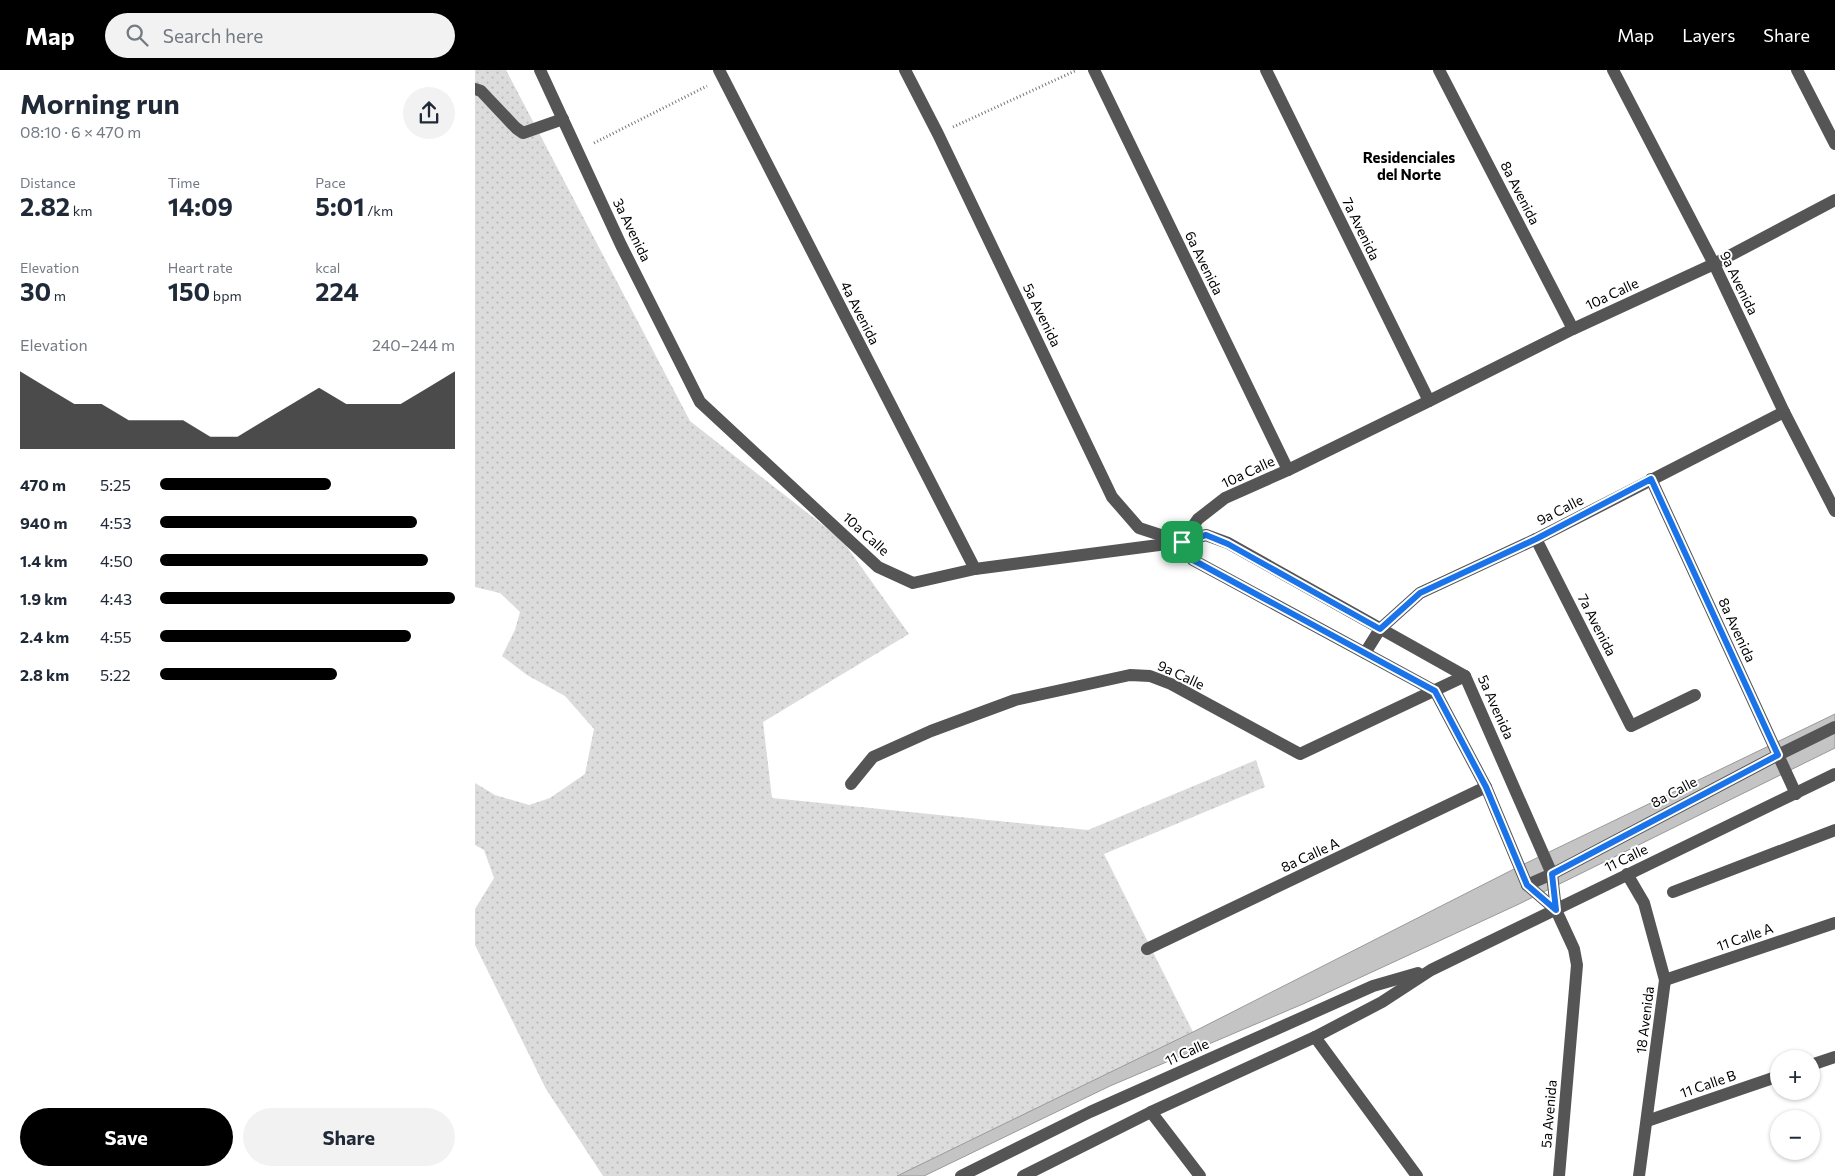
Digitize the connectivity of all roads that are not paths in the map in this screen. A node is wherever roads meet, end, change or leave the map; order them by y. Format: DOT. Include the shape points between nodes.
graph roads {
  1 [pos="540,70"];
  2 [pos="905,70"];
  3 [pos="1094,70"];
  4 [pos="1266,70"];
  5 [pos="1439,70"];
  6 [pos="1613,70"];
  7 [pos="1797,70"];
  8 [pos="721,74"];
  9 [pos="475,89"];
  10 [pos="563,119"];
  11 [pos="1835,144"];
  12 [pos="1835,200"];
  13 [pos="1714,264"];
  14 [pos="1573,329"];
  15 [pos="700,402"];
  16 [pos="1429,402"];
  17 [pos="1785,412"];
  18 [pos="1288,470"];
  19 [pos="1651,479"];
  20 [pos="1835,511"];
  21 [pos="1536,539"];
  22 [pos="1182,542"];
  23 [pos="975,569"];
  24 [pos="1380,629"];
  25 [pos="1365,653"];
  26 [pos="1465,676"];
  27 [pos="1435,691"];
  28 [pos="1695,695"];
  29 [pos="1835,727"];
  30 [pos="1778,755"];
  31 [pos="1835,774"];
  32 [pos="851,784"];
  33 [pos="1486,787"];
  34 [pos="1797,794"];
  35 [pos="1835,830"];
  36 [pos="1552,874"];
  37 [pos="1627,874"];
  38 [pos="1527,885"];
  39 [pos="1673,892"];
  40 [pos="1556,910"];
  41 [pos="1835,923"];
  42 [pos="1147,949"];
  43 [pos="1431,970"];
  44 [pos="1665,980"];
  45 [pos="1315,1037"];
  46 [pos="1835,1056"];
  47 [pos="1820,1062"];
  48 [pos="1770,1079"];
  49 [pos="1151,1112"];
  50 [pos="1647,1121"];
  51 [pos="961,1176"];
  52 [pos="1023,1176"];
  53 [pos="1200,1176"];
  54 [pos="1417,1176"];
  55 [pos="1559,1176"];
  56 [pos="1639,1176"];
  1 -- 10 [label="street, 3a Avenida"];
  2 -- 22 [label="street, 5a Avenida" via="939,134 1112,497 1139,528"];
  3 -- 18 [label="street, 6a Avenida"];
  4 -- 16 [label="street, 7a Avenida"];
  5 -- 14 [label="street, 8a Avenida"];
  6 -- 13 [label="street, 9a Avenida"];
  7 -- 11 [label="street"];
  8 -- 23 [label="street, 4a Avenida"];
  9 -- 10 [label="street" via="481,91 523,133"];
  10 -- 15 [label="street, 3a Avenida"];
  12 -- 13 [label="street, 10a Calle"];
  13 -- 14 [label="street, 10a Calle"];
  13 -- 17 [label="street, 9a Avenida"];
  14 -- 16 [label="street, 10a Calle"];
  15 -- 23 [label="street, 10a Calle" via="878,567 913,583"];
  16 -- 18 [label="street, 10a Calle"];
  17 -- 19 [label="street, 9a Calle"];
  17 -- 20 [label="street, 9a Avenida"];
  18 -- 22 [label="street, 10a Calle" via="1225,498 1198,519"];
  19 -- 21 [label="street, 9a Calle"];
  19 -- 30 [label="street, 8a Avenida"];
  21 -- 24 [label="street, 9a Calle" via="1420,593"];
  21 -- 28 [label="street, 7a Avenida" via="1631,726"];
  22 -- 23 [label="street, 10a Calle"];
  22 -- 24 [label="street, 5a Avenida" via="1206,535 1228,544"];
  22 -- 25 [label="street" via="1193,560"];
  24 -- 25 [label="street, 9a Calle"];
  24 -- 26 [label="street, 5a Avenida"];
  25 -- 27 [label="street"];
  26 -- 27 [label="street, 9a Calle"];
  26 -- 36 [label="street, 5a Avenida"];
  27 -- 32 [label="street, 9a Calle" via="1300,754 1171,684 1151,676 1130,675 1015,700 931,731 873,757"];
  27 -- 33 [label="street, 5a Avenida"];
  29 -- 30 [label="street, 8a Calle"];
  30 -- 34 [label="street, 8a Avenida"];
  30 -- 36 [label="street, 8a Calle"];
  31 -- 34 [label="street, 11 Calle"];
  33 -- 38 [label="street, 5a Avenida"];
  33 -- 42 [label="street, 8a Calle A"];
  34 -- 37 [label="street, 11 Calle"];
  35 -- 39 [label="street"];
  36 -- 38 [label="street, 8a Calle"];
  36 -- 40 [label="street, 5a Avenida"];
  37 -- 40 [label="street, 11 Calle"];
  37 -- 44 [label="street, 18 Avenida" via="1644,903"];
  38 -- 40 [label="street, 5a Avenida"];
  40 -- 43 [label="street, 11 Calle"];
  40 -- 55 [label="street, 5a Avenida" via="1577,965"];
  41 -- 44 [label="street, 11 Calle A"];
  43 -- 45 [label="street, 11 Calle" via="1382,1002"];
  43 -- 51 [label="street, 11 Calle" via="1373,986 1090,1112"];
  44 -- 50 [label="street, 18 Avenida"];
  45 -- 49 [label="street, 11 Calle"];
  45 -- 54 [label="street"];
  46 -- 47 [label="street"];
  48 -- 50 [label="street, 11 Calle B"];
  49 -- 52 [label="street, 11 Calle"];
  49 -- 53 [label="street"];
  50 -- 56 [label="street, 18 Avenida"];
}
